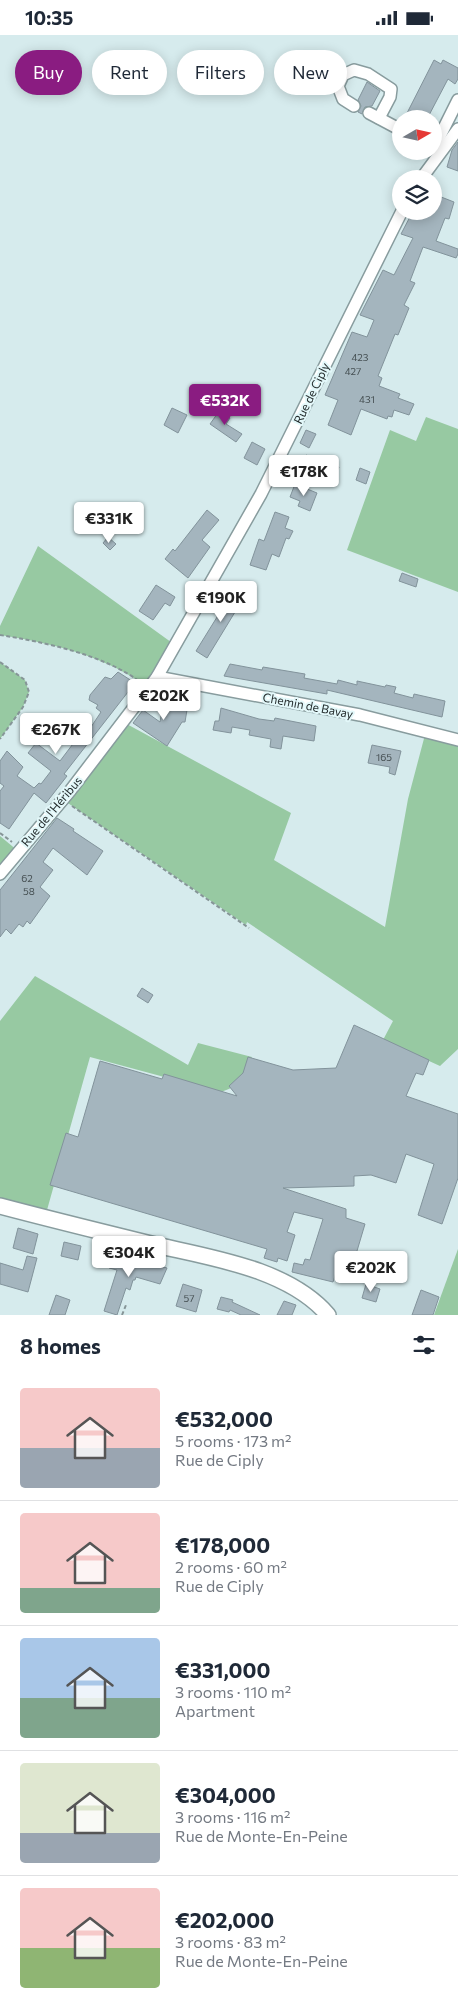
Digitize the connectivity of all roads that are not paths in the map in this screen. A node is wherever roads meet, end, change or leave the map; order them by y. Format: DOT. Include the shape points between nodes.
graph roads {
  1 [pos="458,100"];
  2 [pos="354,106"];
  3 [pos="392,125"];
  4 [pos="458,129"];
  5 [pos="442,131"];
  6 [pos="426,170"];
  7 [pos="398,220"];
  8 [pos="157,677"];
  9 [pos="458,740"];
  10 [pos="0,874"];
  11 [pos="0,1206"];
  12 [pos="328,1315"];
  1 -- 5 [label="street"];
  2 -- 3 [label="street" via="343,99 338,86 343,75 354,70 368,74 391,89 390,97 374,115"];
  4 -- 6 [label="street"];
  7 -- 8 [label="street, Rue de Ciply" via="262,494"];
  8 -- 9 [label="street, Chemin de Bavay" via="360,715"];
  8 -- 10 [label="street, Rue de l'Héribus"];
  11 -- 12 [label="main road" via="273,1277 303,1293"];
}
